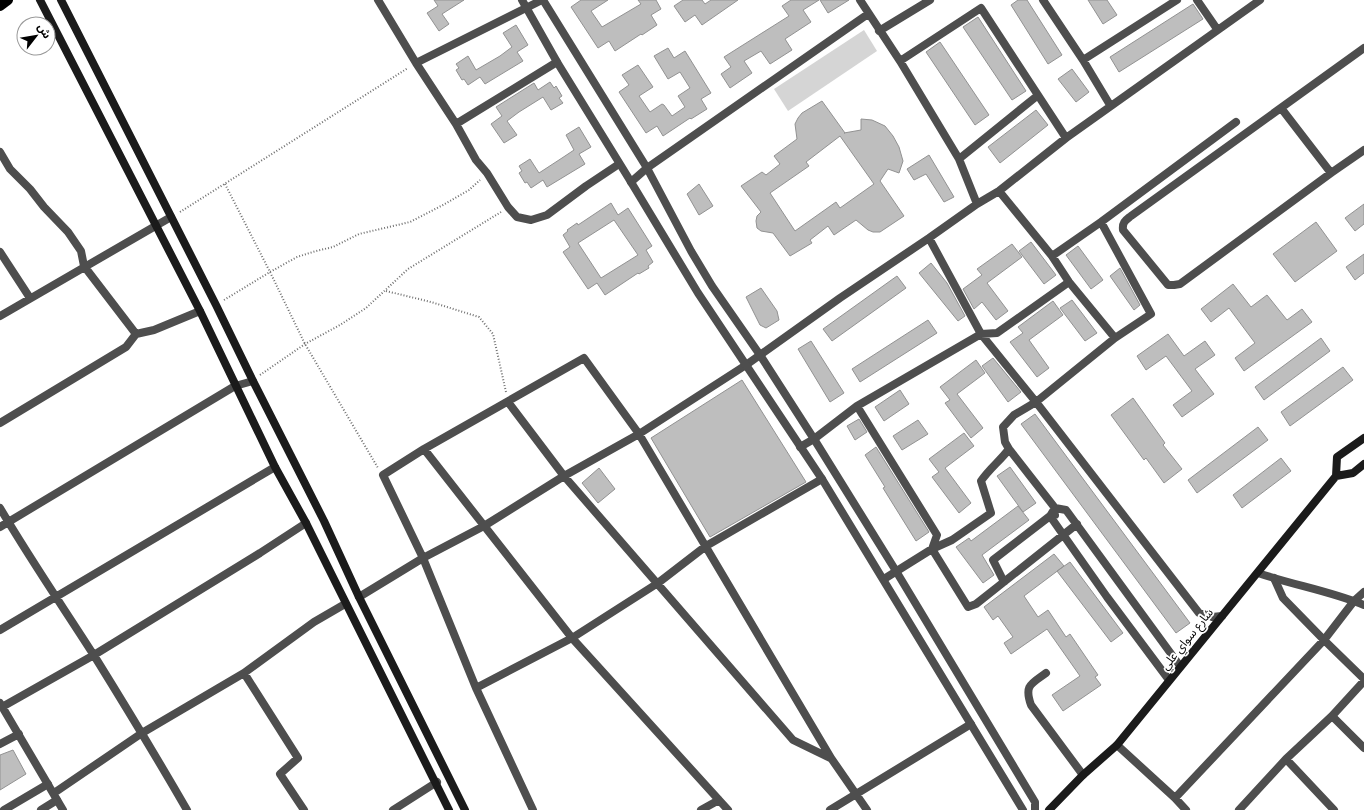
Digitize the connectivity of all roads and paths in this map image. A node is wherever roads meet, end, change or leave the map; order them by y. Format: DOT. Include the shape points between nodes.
graph roads {
  1 [pos="8,0"];
  2 [pos="40,0"];
  3 [pos="61,0"];
  4 [pos="378,0"];
  5 [pos="522,0"];
  6 [pos="543,0"];
  7 [pos="860,0"];
  8 [pos="930,0"];
  9 [pos="1043,0"];
  10 [pos="1177,0"];
  11 [pos="1197,0"];
  12 [pos="1260,0"];
  13 [pos="0,6"];
  14 [pos="527,8"];
  15 [pos="868,14"];
  16 [pos="1217,29"];
  17 [pos="879,31"];
  18 [pos="1364,48"];
  19 [pos="1083,60"];
  20 [pos="900,61"];
  21 [pos="557,62"];
  22 [pos="416,63"];
  23 [pos="1037,96"];
  24 [pos="1110,105"];
  25 [pos="1281,108"];
  26 [pos="1236,122"];
  27 [pos="456,124"];
  28 [pos="1066,138"];
  29 [pos="1364,150"];
  30 [pos="0,152"];
  31 [pos="959,159"];
  32 [pos="619,164"];
  33 [pos="647,168"];
  34 [pos="487,173"];
  35 [pos="1331,173"];
  36 [pos="631,182"];
  37 [pos="225,184"];
  38 [pos="999,191"];
  39 [pos="977,204"];
  40 [pos="508,207"];
  41 [pos="171,217"];
  42 [pos="1102,222"];
  43 [pos="156,225"];
  44 [pos="929,238"];
  45 [pos="0,252"];
  46 [pos="1052,256"];
  47 [pos="84,266"];
  48 [pos="270,272"];
  49 [pos="1069,282"];
  50 [pos="712,286"];
  51 [pos="386,291"];
  52 [pos="698,293"];
  53 [pos="30,298"];
  54 [pos="216,305"];
  55 [pos="200,311"];
  56 [pos="0,316"];
  57 [pos="136,334"];
  58 [pos="981,334"];
  59 [pos="1116,338"];
  60 [pos="305,344"];
  61 [pos="760,355"];
  62 [pos="746,365"];
  63 [pos="252,381"];
  64 [pos="235,386"];
  65 [pos="508,402"];
  66 [pos="1036,402"];
  67 [pos="857,406"];
  68 [pos="0,423"];
  69 [pos="639,434"];
  70 [pos="1364,438"];
  71 [pos="814,439"];
  72 [pos="800,447"];
  73 [pos="424,449"];
  74 [pos="1009,449"];
  75 [pos="1364,464"];
  76 [pos="275,467"];
  77 [pos="383,475"];
  78 [pos="564,476"];
  79 [pos="1336,476"];
  80 [pos="822,479"];
  81 [pos="0,508"];
  82 [pos="1055,508"];
  83 [pos="1066,510"];
  84 [pos="1050,516"];
  85 [pos="8,522"];
  86 [pos="306,522"];
  87 [pos="1078,524"];
  88 [pos="484,526"];
  89 [pos="0,527"];
  90 [pos="1063,535"];
  91 [pos="706,546"];
  92 [pos="932,549"];
  93 [pos="423,558"];
  94 [pos="896,571"];
  95 [pos="1258,573"];
  96 [pos="1274,578"];
  97 [pos="884,579"];
  98 [pos="1004,582"];
  99 [pos="658,584"];
  100 [pos="1364,592"];
  101 [pos="55,597"];
  102 [pos="359,597"];
  103 [pos="1354,601"];
  104 [pos="346,604"];
  105 [pos="1364,605"];
  106 [pos="1222,616"];
  107 [pos="0,630"];
  108 [pos="572,638"];
  109 [pos="1324,640"];
  110 [pos="94,655"];
  111 [pos="1180,666"];
  112 [pos="244,673"];
  113 [pos="1046,673"];
  114 [pos="1169,680"];
  115 [pos="1364,680"];
  116 [pos="476,688"];
  117 [pos="1,705"];
  118 [pos="1332,716"];
  119 [pos="971,724"];
  120 [pos="142,733"];
  121 [pos="19,734"];
  122 [pos="0,744"];
  123 [pos="1117,744"];
  124 [pos="1364,748"];
  125 [pos="831,758"];
  126 [pos="1286,759"];
  127 [pos="1083,775"];
  128 [pos="436,782"];
  129 [pos="48,784"];
  130 [pos="856,794"];
  131 [pos="56,797"];
  132 [pos="1175,798"];
  133 [pos="719,800"];
  134 [pos="4,810"];
  135 [pos="41,810"];
  136 [pos="63,810"];
  137 [pos="187,810"];
  138 [pos="304,810"];
  139 [pos="393,810"];
  140 [pos="449,810"];
  141 [pos="465,810"];
  142 [pos="533,810"];
  143 [pos="701,810"];
  144 [pos="728,810"];
  145 [pos="830,810"];
  146 [pos="867,810"];
  147 [pos="1023,810"];
  148 [pos="1035,810"];
  149 [pos="1049,810"];
  150 [pos="1186,810"];
  151 [pos="1239,810"];
  152 [pos="1334,810"];
  1 -- 13 [label="main road"];
  2 -- 43 [label="main road"];
  3 -- 41 [label="main road"];
  4 -- 22 [label="street"];
  5 -- 14 [label="street"];
  6 -- 14 [label="street"];
  6 -- 33 [label="street"];
  7 -- 15 [label="street"];
  8 -- 17 [label="street"];
  9 -- 19 [label="street"];
  10 -- 19 [label="street"];
  11 -- 16 [label="street"];
  12 -- 16 [label="street"];
  14 -- 21 [label="street"];
  14 -- 22 [label="street"];
  15 -- 17 [label="street"];
  15 -- 33 [label="street"];
  16 -- 24 [label="street"];
  17 -- 20 [label="street"];
  18 -- 25 [label="street"];
  19 -- 24 [label="street"];
  20 -- 23 [label="street" via="981,8"];
  20 -- 31 [label="street"];
  21 -- 27 [label="street"];
  21 -- 32 [label="street"];
  22 -- 27 [label="street"];
  22 -- 37 [label="path"];
  23 -- 28 [label="street"];
  23 -- 31 [label="street"];
  24 -- 28 [label="street"];
  25 -- 35 [label="street"];
  25 -- 35 [label="street" via="1128,218 1122,225 1125,234 1168,284 1180,284"];
  26 -- 42 [label="street"];
  27 -- 34 [label="street" via="476,160"];
  28 -- 38 [label="street"];
  29 -- 35 [label="street"];
  30 -- 47 [label="street" via="10,169 68,232 81,251"];
  31 -- 39 [label="street"];
  32 -- 36 [label="street"];
  32 -- 40 [label="street" via="547,215 531,220 517,217"];
  33 -- 36 [label="street"];
  33 -- 50 [label="street"];
  34 -- 40 [label="street"];
  34 -- 48 [label="path" via="469,190 410,222 359,234 333,247 297,257"];
  36 -- 52 [label="street"];
  37 -- 41 [label="path"];
  37 -- 48 [label="path"];
  38 -- 39 [label="street"];
  38 -- 46 [label="street"];
  39 -- 44 [label="street"];
  40 -- 51 [label="path" via="408,269"];
  41 -- 43 [label="street"];
  41 -- 54 [label="main road"];
  42 -- 46 [label="street"];
  42 -- 59 [label="street" via="1151,314"];
  43 -- 47 [label="street"];
  43 -- 55 [label="main road"];
  44 -- 58 [label="street"];
  44 -- 61 [label="street"];
  45 -- 53 [label="street"];
  46 -- 49 [label="street"];
  47 -- 53 [label="street"];
  47 -- 57 [label="street"];
  48 -- 54 [label="path"];
  48 -- 60 [label="path"];
  49 -- 58 [label="street" via="997,333"];
  49 -- 59 [label="street"];
  50 -- 52 [label="street"];
  50 -- 61 [label="street"];
  51 -- 60 [label="path" via="366,308"];
  51 -- 65 [label="path" via="479,317 493,334"];
  52 -- 62 [label="street"];
  53 -- 56 [label="street"];
  54 -- 63 [label="main road"];
  55 -- 57 [label="street" via="154,330"];
  55 -- 64 [label="main road"];
  57 -- 68 [label="street" via="126,347"];
  58 -- 66 [label="street"];
  58 -- 67 [label="street"];
  59 -- 66 [label="street"];
  60 -- 63 [label="path"];
  60 -- 77 [label="path"];
  61 -- 62 [label="street"];
  61 -- 71 [label="street"];
  62 -- 69 [label="street"];
  62 -- 72 [label="street"];
  63 -- 64 [label="street"];
  63 -- 102 [label="main road"];
  64 -- 76 [label="main road"];
  64 -- 85 [label="street"];
  65 -- 69 [label="street" via="584,358"];
  65 -- 73 [label="street"];
  65 -- 78 [label="street"];
  66 -- 74 [label="street" via="1014,415 1003,427 1005,442"];
  66 -- 106 [label="street" via="1199,613 1212,617"];
  67 -- 71 [label="street"];
  67 -- 92 [label="street" via="937,535"];
  69 -- 78 [label="street"];
  69 -- 91 [label="street"];
  70 -- 79 [label="main road" via="1337,458"];
  71 -- 72 [label="street"];
  71 -- 94 [label="street"];
  72 -- 80 [label="street"];
  73 -- 77 [label="street"];
  73 -- 88 [label="street"];
  74 -- 82 [label="street"];
  74 -- 92 [label="street" via="981,481 991,514 952,540"];
  75 -- 79 [label="main road" via="1353,473"];
  76 -- 86 [label="main road"];
  76 -- 101 [label="street"];
  77 -- 93 [label="street"];
  78 -- 88 [label="street"];
  78 -- 99 [label="street"];
  79 -- 95 [label="main road, شارع سواي علي"];
  80 -- 91 [label="street"];
  80 -- 97 [label="street"];
  81 -- 85 [label="street"];
  82 -- 83 [label="street"];
  82 -- 84 [label="street"];
  83 -- 84 [label="street"];
  83 -- 87 [label="street"];
  84 -- 90 [label="street"];
  84 -- 98 [label="street" via="993,560"];
  85 -- 89 [label="street"];
  85 -- 101 [label="street"];
  86 -- 104 [label="main road"];
  86 -- 110 [label="street"];
  87 -- 90 [label="street"];
  87 -- 111 [label="street"];
  88 -- 93 [label="street"];
  88 -- 108 [label="street"];
  90 -- 98 [label="street"];
  90 -- 114 [label="street"];
  91 -- 99 [label="street"];
  91 -- 125 [label="street"];
  92 -- 94 [label="street"];
  92 -- 98 [label="street" via="968,607 976,604"];
  93 -- 102 [label="street"];
  93 -- 116 [label="street"];
  94 -- 97 [label="street"];
  94 -- 148 [label="street" via="1035,802"];
  95 -- 96 [label="street"];
  95 -- 106 [label="main road, شارع سواي علي"];
  96 -- 103 [label="street"];
  96 -- 109 [label="street" via="1283,598"];
  97 -- 119 [label="street"];
  99 -- 108 [label="street"];
  99 -- 125 [label="street" via="794,740"];
  100 -- 103 [label="street"];
  101 -- 107 [label="street"];
  101 -- 110 [label="street"];
  102 -- 141 [label="main road"];
  103 -- 105 [label="street"];
  103 -- 109 [label="street"];
  104 -- 112 [label="street" via="314,622"];
  104 -- 128 [label="main road"];
  106 -- 111 [label="main road, شارع سواي علي"];
  108 -- 116 [label="street"];
  108 -- 133 [label="street"];
  109 -- 115 [label="street"];
  109 -- 132 [label="street"];
  110 -- 117 [label="street"];
  110 -- 120 [label="street"];
  111 -- 114 [label="main road, شارع سواي علي"];
  112 -- 120 [label="street"];
  112 -- 138 [label="street" via="298,758 280,774"];
  113 -- 127 [label="street" via="1031,685 1027,695 1031,705"];
  114 -- 123 [label="main road, شارع سواي علي"];
  115 -- 118 [label="street"];
  116 -- 142 [label="street"];
  117 -- 121 [label="street"];
  118 -- 124 [label="street"];
  118 -- 126 [label="street"];
  119 -- 130 [label="street"];
  119 -- 147 [label="street"];
  120 -- 131 [label="street"];
  120 -- 137 [label="street"];
  121 -- 122 [label="street"];
  121 -- 129 [label="street"];
  123 -- 127 [label="main road, شارع سواي علي"];
  123 -- 132 [label="street"];
  125 -- 130 [label="street"];
  126 -- 151 [label="street"];
  126 -- 152 [label="street"];
  127 -- 149 [label="main road, شارع سواي علي"];
  128 -- 139 [label="street"];
  128 -- 140 [label="main road"];
  129 -- 131 [label="street"];
  129 -- 134 [label="street"];
  130 -- 145 [label="street"];
  130 -- 146 [label="street"];
  131 -- 135 [label="street"];
  131 -- 136 [label="street"];
  132 -- 150 [label="street"];
  133 -- 143 [label="street"];
  133 -- 144 [label="street"];
}
